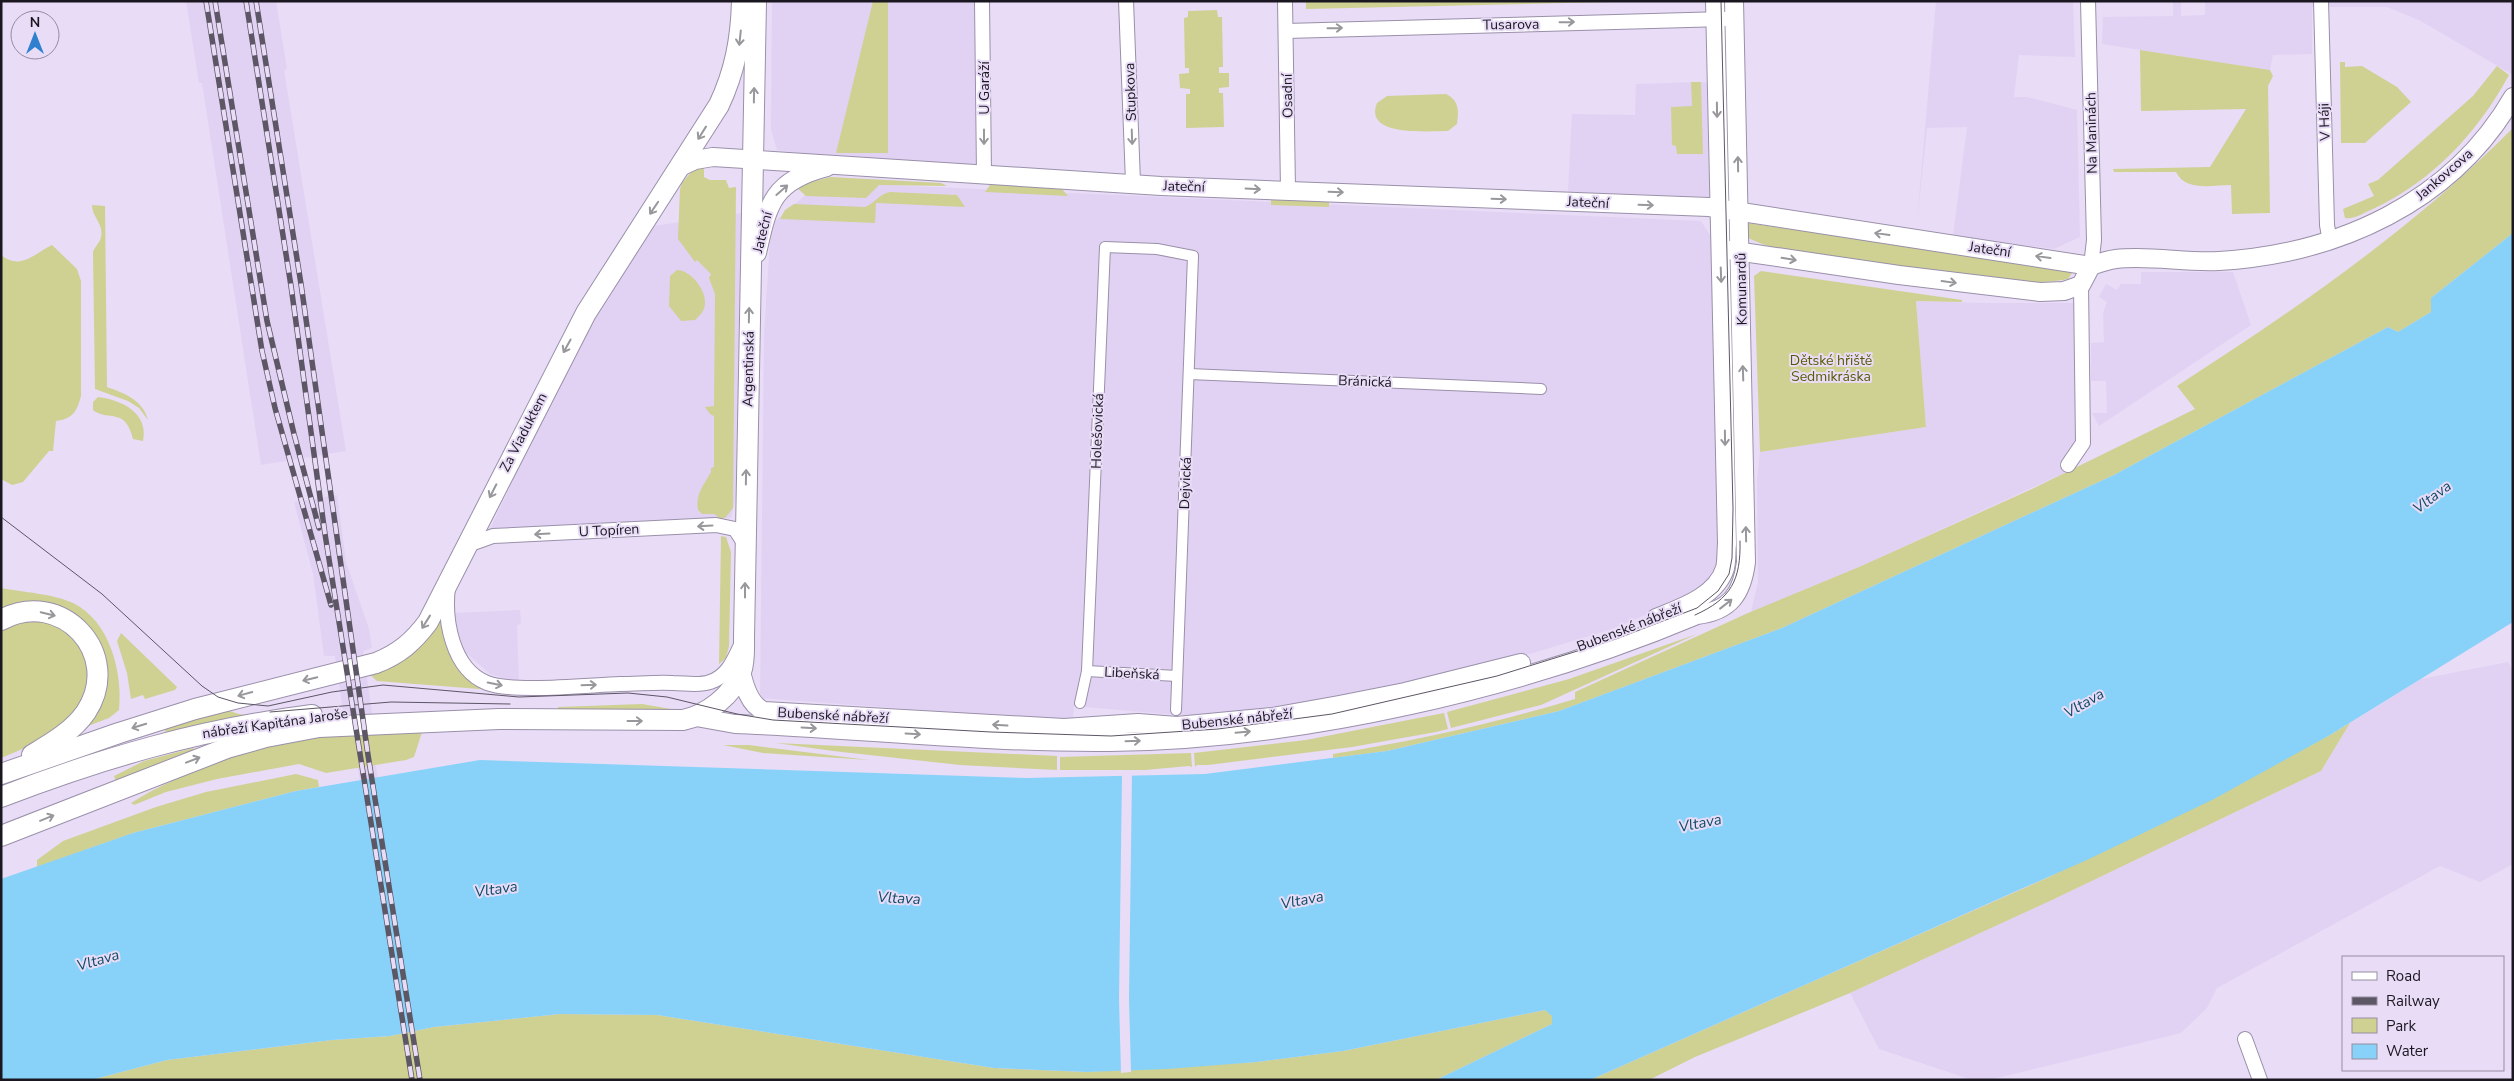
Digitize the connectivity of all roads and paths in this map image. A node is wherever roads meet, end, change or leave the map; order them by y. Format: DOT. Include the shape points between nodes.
graph roads {
  1 [pos="742,1"];
  2 [pos="756,1"];
  3 [pos="982,1"];
  4 [pos="1126,1"];
  5 [pos="1285,1"];
  6 [pos="2088,1"];
  7 [pos="2321,1"];
  8 [pos="1715,10"];
  9 [pos="1735,10"];
  10 [pos="1286,30"];
  11 [pos="2513,97"];
  12 [pos="753,159"];
  13 [pos="840,165"];
  14 [pos="680,167"];
  15 [pos="984,175"];
  16 [pos="1132,182"];
  17 [pos="1288,190"];
  18 [pos="1719,209"];
  19 [pos="1739,213"];
  20 [pos="2330,242"];
  21 [pos="1720,249"];
  22 [pos="1740,252"];
  23 [pos="1193,256"];
  24 [pos="2091,266"];
  25 [pos="750,283"];
  26 [pos="2081,284"];
  27 [pos="1189,374"];
  28 [pos="1541,388"];
  29 [pos="2068,465"];
  30 [pos="745,544"];
  31 [pos="465,546"];
  32 [pos="1725,567"];
  33 [pos="1744,576"];
  34 [pos="449,579"];
  35 [pos="1,620"];
  36 [pos="744,637"];
  37 [pos="349,670"];
  38 [pos="741,671"];
  39 [pos="1087,671"];
  40 [pos="1177,676"];
  41 [pos="1080,703"];
  42 [pos="1176,710"];
  43 [pos="696,717"];
  44 [pos="499,719"];
  45 [pos="1,774"];
  46 [pos="1,797"];
  47 [pos="1,836"];
  48 [pos="2245,1039"];
  49 [pos="2260,1080"];
  1 -- 14 [label="main road, one-way" via="740,44 727,88"];
  12 -- 2 [label="main road, Argentinská, one-way"];
  3 -- 15 [label="street, U Garáží, one-way"];
  4 -- 16 [label="street, Stupkova, one-way"];
  5 -- 10 [label="street, Osadní"];
  6 -- 24 [label="street, Na Maninách" via="2094,240"];
  7 -- 20 [label="street, V Háji"];
  8 -- 9 [label="street, Tusarova"];
  10 -- 8 [label="street, Tusarova, one-way"];
  8 -- 18 [label="street, Komunardů, one-way"];
  19 -- 9 [label="street, Komunardů, one-way"];
  10 -- 17 [label="street, Osadní"];
  11 -- 20 [label="street, Jankovcova" via="2491,130 2460,164 2422,196"];
  12 -- 13 [label="street, Jateční"];
  12 -- 14 [label="street, Jateční" via="702,158"];
  12 -- 25 [label="main road, Argentinská"];
  13 -- 15 [label="street, Jateční"];
  25 -- 13 [label="street, Jateční, one-way" via="765,217 775,195 806,174"];
  14 -- 31 [label="main road, Za Viaduktem, one-way" via="586,313"];
  15 -- 16 [label="street, Jateční"];
  16 -- 17 [label="street, Jateční, one-way" via="1161,186"];
  17 -- 18 [label="street, Jateční, one-way"];
  18 -- 19 [label="street, Jateční"];
  18 -- 21 [label="street, Komunardů"];
  19 -- 22 [label="street, Komunardů"];
  24 -- 19 [label="street, Jateční, one-way"];
  20 -- 24 [label="street, Jateční" via="2255,258 2216,261 2117,259"];
  21 -- 22 [label="street"];
  21 -- 32 [label="street, Komunardů, one-way" via="1727,535"];
  22 -- 26 [label="street, one-way" via="2031,291 2064,291"];
  33 -- 22 [label="street, Komunardů, one-way" via="1746,509"];
  23 -- 27 [label="street, Dejvická"];
  23 -- 39 [label="street, Holešovická" via="1157,249 1105,247"];
  24 -- 26 [label="street"];
  30 -- 25 [label="main road, Argentinská, one-way"];
  26 -- 29 [label="street" via="2083,443"];
  27 -- 28 [label="street, Bránická"];
  27 -- 40 [label="street, Dejvická"];
  30 -- 31 [label="street, U Topíren, one-way" via="735,529 716,525 493,536"];
  36 -- 30 [label="main road, Argentinská, one-way"];
  31 -- 34 [label="main road, Za Viaduktem"];
  32 -- 38 [label="street, Bubenské nábřeží, one-way" via="1716,584 1697,600 1579,647 1405,692 1272,717 1177,726 1138,723 1080,728 764,711 756,707"];
  43 -- 33 [label="street, Bubenské nábřeží, one-way" via="735,724 1111,742 1257,731 1333,719 1499,682 1710,613 1728,605"];
  34 -- 36 [label="street, one-way" via="447,609 454,645 471,672 494,685 702,684 724,674"];
  34 -- 37 [label="main road, Za Viaduktem, one-way" via="428,622 406,647 388,658"];
  35 -- 45 [label="main road, one-way" via="30,611 49,613 67,620 86,637 98,672 94,694 79,720 63,736"];
  36 -- 38 [label="main road, Argentinská"];
  37 -- 45 [label="main road, nábřeží Kapitána Jaroše, one-way" via="219,702 119,732"];
  38 -- 43 [label="main road, Argentinská" via="729,691"];
  39 -- 40 [label="street, Libeňská"];
  39 -- 41 [label="street, Holešovická"];
  40 -- 42 [label="street, Dejvická"];
  44 -- 43 [label="main road, Bubenské nábřeží, one-way" via="640,722"];
  44 -- 46 [label="main road, nábřeží Kapitána Jaroše" via="368,711 252,723 168,741"];
  47 -- 44 [label="main road, one-way" via="201,757 266,737 340,725"];
  48 -- 49 [label="street"];
}
